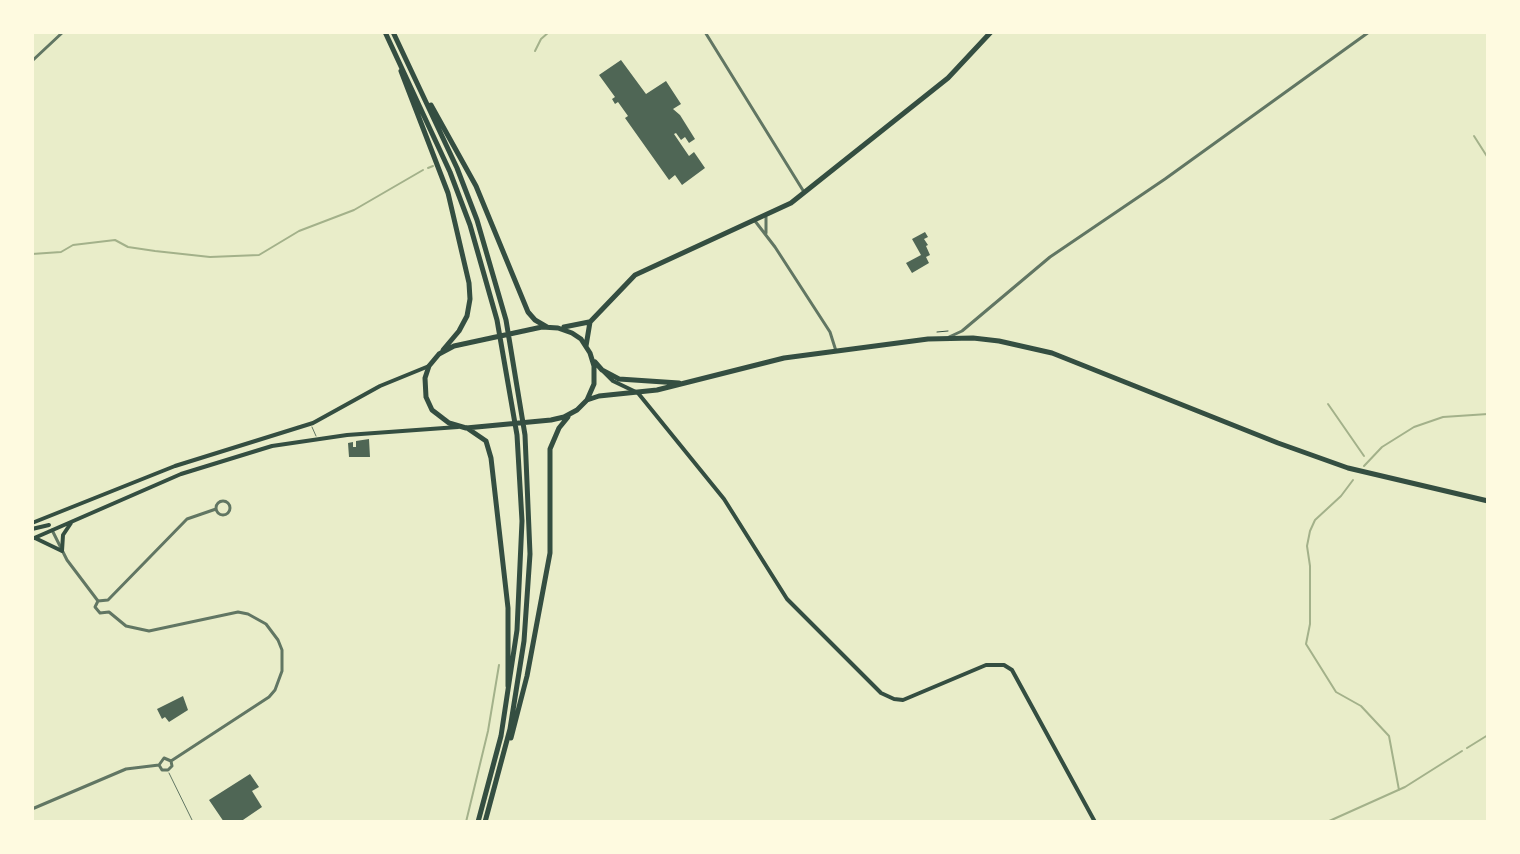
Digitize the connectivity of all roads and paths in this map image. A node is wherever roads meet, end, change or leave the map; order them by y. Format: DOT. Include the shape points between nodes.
graph roads {
  1 [pos="63,32"];
  2 [pos="385,32"];
  3 [pos="393,32"];
  4 [pos="705,32"];
  5 [pos="991,32"];
  6 [pos="1369,32"];
  7 [pos="396,55"];
  8 [pos="32,61"];
  9 [pos="425,98"];
  10 [pos="804,192"];
  11 [pos="766,217"];
  12 [pos="755,221"];
  13 [pos="767,236"];
  14 [pos="974,321"];
  15 [pos="590,322"];
  16 [pos="549,327"];
  17 [pos="558,328"];
  18 [pos="956,330"];
  19 [pos="939,332"];
  20 [pos="948,337"];
  21 [pos="970,338"];
  22 [pos="586,346"];
  23 [pos="836,351"];
  24 [pos="439,354"];
  25 [pos="592,358"];
  26 [pos="429,366"];
  27 [pos="602,370"];
  28 [pos="680,383"];
  29 [pos="638,393"];
  30 [pos="587,400"];
  31 [pos="570,415"];
  32 [pos="313,423"];
  33 [pos="463,427"];
  34 [pos="318,438"];
  35 [pos="1488,501"];
  36 [pos="216,509"];
  37 [pos="50,515"];
  38 [pos="72,521"];
  39 [pos="32,523"];
  40 [pos="50,528"];
  41 [pos="32,529"];
  42 [pos="33,538"];
  43 [pos="62,551"];
  44 [pos="98,601"];
  45 [pos="110,606"];
  46 [pos="509,693"];
  47 [pos="506,750"];
  48 [pos="171,761"];
  49 [pos="159,765"];
  50 [pos="168,770"];
  51 [pos="32,809"];
  52 [pos="193,822"];
  53 [pos="478,822"];
  54 [pos="485,822"];
  55 [pos="1095,822"];
  1 -- 8 [label="street"];
  2 -- 7 [label="highway"];
  3 -- 9 [label="highway"];
  4 -- 10 [label="street"];
  5 -- 10 [label="highway" via="948,78"];
  6 -- 14 [label="street" via="1102,219"];
  7 -- 24 [label="highway" via="448,193 469,283 467,316"];
  7 -- 46 [label="highway" via="470,225 492,296 511,389 522,553"];
  9 -- 16 [label="highway" via="476,186 528,312"];
  9 -- 47 [label="highway" via="463,182 491,265 525,435 528,592"];
  10 -- 11 [label="highway"];
  11 -- 12 [label="highway"];
  11 -- 13 [label="street"];
  12 -- 13 [label="street"];
  12 -- 15 [label="highway" via="639,272"];
  13 -- 23 [label="street" via="830,332"];
  14 -- 20 [label="street"];
  14 -- 21 [label="street"];
  15 -- 17 [label="highway"];
  15 -- 22 [label="highway"];
  16 -- 17 [label="highway"];
  16 -- 24 [label="highway" via="454,346"];
  17 -- 22 [label="highway"];
  18 -- 19 [label="path"];
  20 -- 21 [label="highway"];
  20 -- 23 [label="highway"];
  21 -- 35 [label="highway" via="1052,353 1348,468"];
  22 -- 25 [label="highway"];
  23 -- 28 [label="highway"];
  24 -- 26 [label="highway"];
  25 -- 27 [label="highway"];
  25 -- 30 [label="highway" via="595,380"];
  26 -- 32 [label="main road"];
  26 -- 33 [label="highway" via="424,384 428,404 437,416"];
  27 -- 28 [label="highway" via="624,380"];
  27 -- 29 [label="main road"];
  28 -- 29 [label="highway"];
  29 -- 30 [label="highway"];
  29 -- 55 [label="main road" via="724,499 787,599 881,693 903,700 986,665 1012,670"];
  30 -- 31 [label="highway"];
  31 -- 33 [label="highway"];
  31 -- 47 [label="highway" via="550,449 552,518 544,596"];
  32 -- 34 [label="lane"];
  32 -- 37 [label="main road" via="175,466"];
  33 -- 34 [label="main road"];
  33 -- 46 [label="highway" via="482,437 490,449 508,608"];
  34 -- 38 [label="main road" via="220,461"];
  36 -- 45 [label="street" via="179,525"];
  37 -- 39 [label="main road"];
  37 -- 40 [label="main road"];
  38 -- 40 [label="main road"];
  38 -- 43 [label="main road" via="63,535"];
  40 -- 41 [label="main road"];
  40 -- 42 [label="main road"];
  40 -- 43 [label="street"];
  42 -- 43 [label="main road"];
  43 -- 44 [label="street"];
  44 -- 45 [label="street"];
  44 -- 45 [label="street" via="98,612 104,614"];
  45 -- 48 [label="street" via="126,626 149,631 228,612 248,614 266,624 282,650 282,671 269,697"];
  46 -- 53 [label="highway"];
  47 -- 54 [label="highway"];
  48 -- 49 [label="street" via="162,758"];
  48 -- 50 [label="street"];
  49 -- 50 [label="street"];
  49 -- 51 [label="street" via="121,770"];
  50 -- 52 [label="lane"];
}
